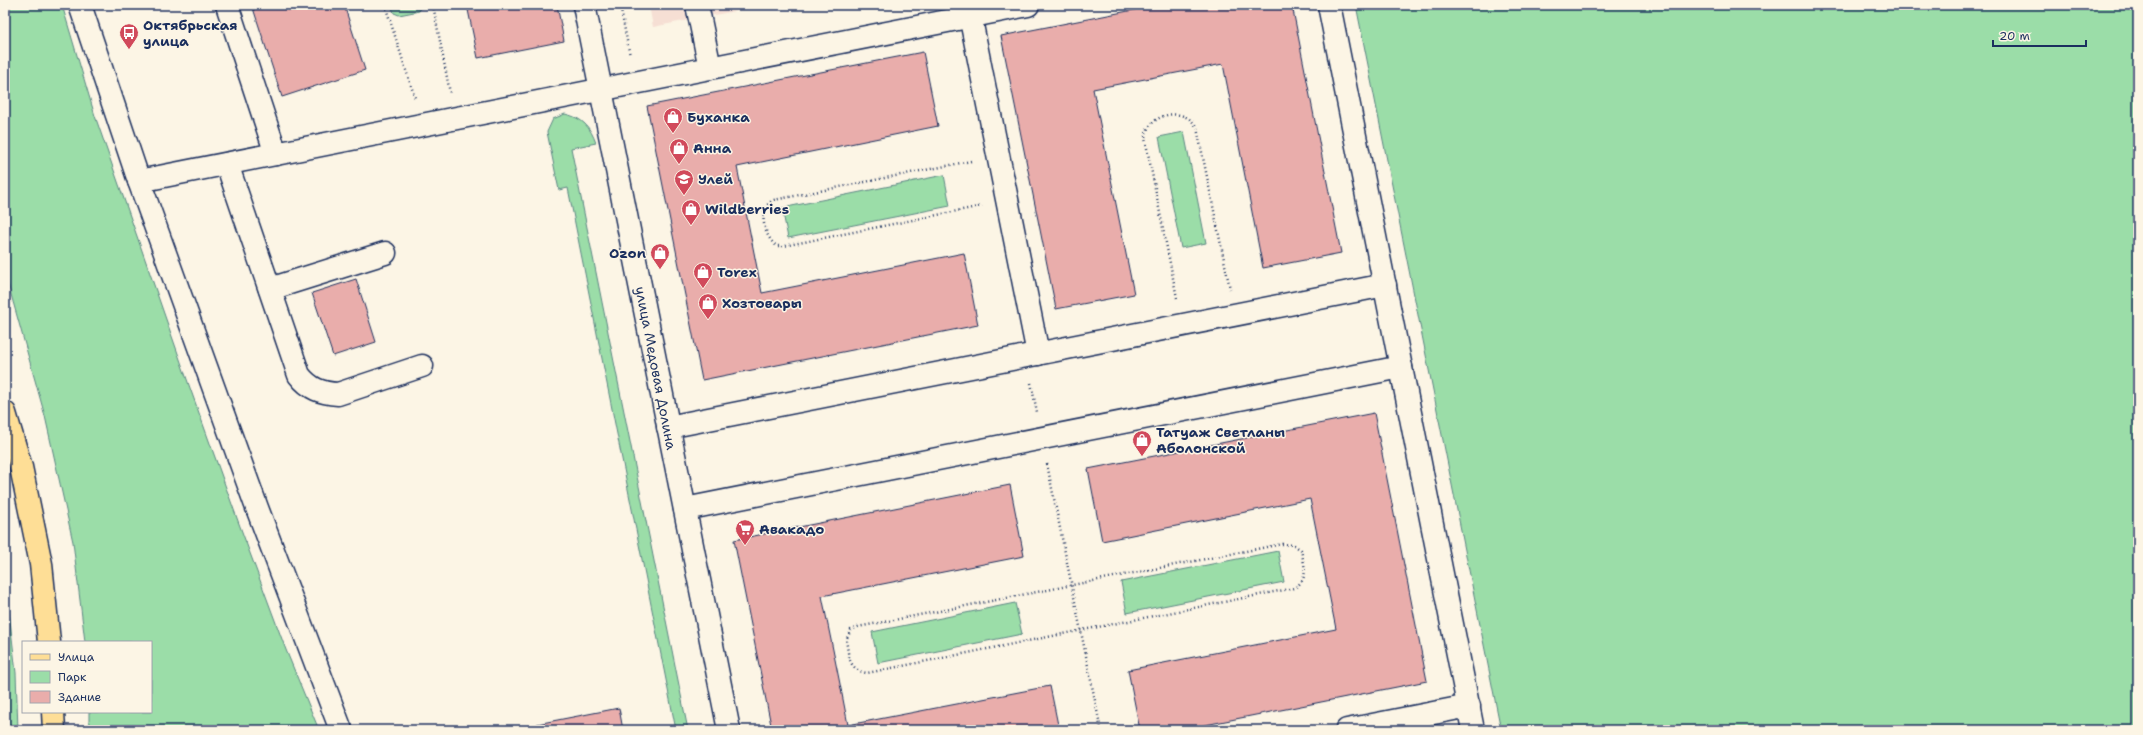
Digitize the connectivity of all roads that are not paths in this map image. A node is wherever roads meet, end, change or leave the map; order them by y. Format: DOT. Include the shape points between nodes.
graph roads {
  1 [pos="80,5"];
  2 [pos="227,5"];
  3 [pos="584,5"];
  4 [pos="697,5"];
  5 [pos="1028,5"];
  6 [pos="1329,5"];
  7 [pos="969,11"];
  8 [pos="710,68"];
  9 [pos="601,90"];
  10 [pos="276,154"];
  11 [pos="227,164"];
  12 [pos="139,181"];
  13 [pos="385,253"];
  14 [pos="1385,285"];
  15 [pos="270,289"];
  16 [pos="1032,355"];
  17 [pos="422,366"];
  18 [pos="1401,367"];
  19 [pos="5,413"];
  20 [pos="668,427"];
  21 [pos="685,509"];
  22 [pos="49,641"];
  23 [pos="1469,706"];
  24 [pos="53,713"];
  25 [pos="54,730"];
  26 [pos="341,730"];
  27 [pos="729,730"];
  28 [pos="1347,730"];
  29 [pos="1474,730"];
  1 -- 12 [label="street"];
  2 -- 10 [label="street"];
  3 -- 9 [label="street, улица Медовая Долина"];
  4 -- 8 [label="street"];
  5 -- 7 [label="street"];
  6 -- 14 [label="street"];
  7 -- 8 [label="street"];
  7 -- 16 [label="street" via="1008,201"];
  8 -- 9 [label="street"];
  9 -- 10 [label="street"];
  9 -- 20 [label="street, улица Медовая Долина"];
  10 -- 11 [label="street"];
  11 -- 12 [label="street"];
  11 -- 15 [label="street"];
  12 -- 26 [label="street" via="257,508"];
  13 -- 15 [label="street"];
  14 -- 16 [label="street"];
  14 -- 18 [label="street"];
  15 -- 17 [label="street" via="300,375 314,389 338,394"];
  16 -- 20 [label="street"];
  18 -- 21 [label="street"];
  18 -- 23 [label="street"];
  19 -- 22 [label="main road" via="21,467 41,564"];
  20 -- 21 [label="street, улица Медовая Долина"];
  21 -- 27 [label="street, улица Медовая Долина"];
  23 -- 28 [label="street"];
  23 -- 29 [label="street"];
  24 -- 25 [label="main road"];
}
